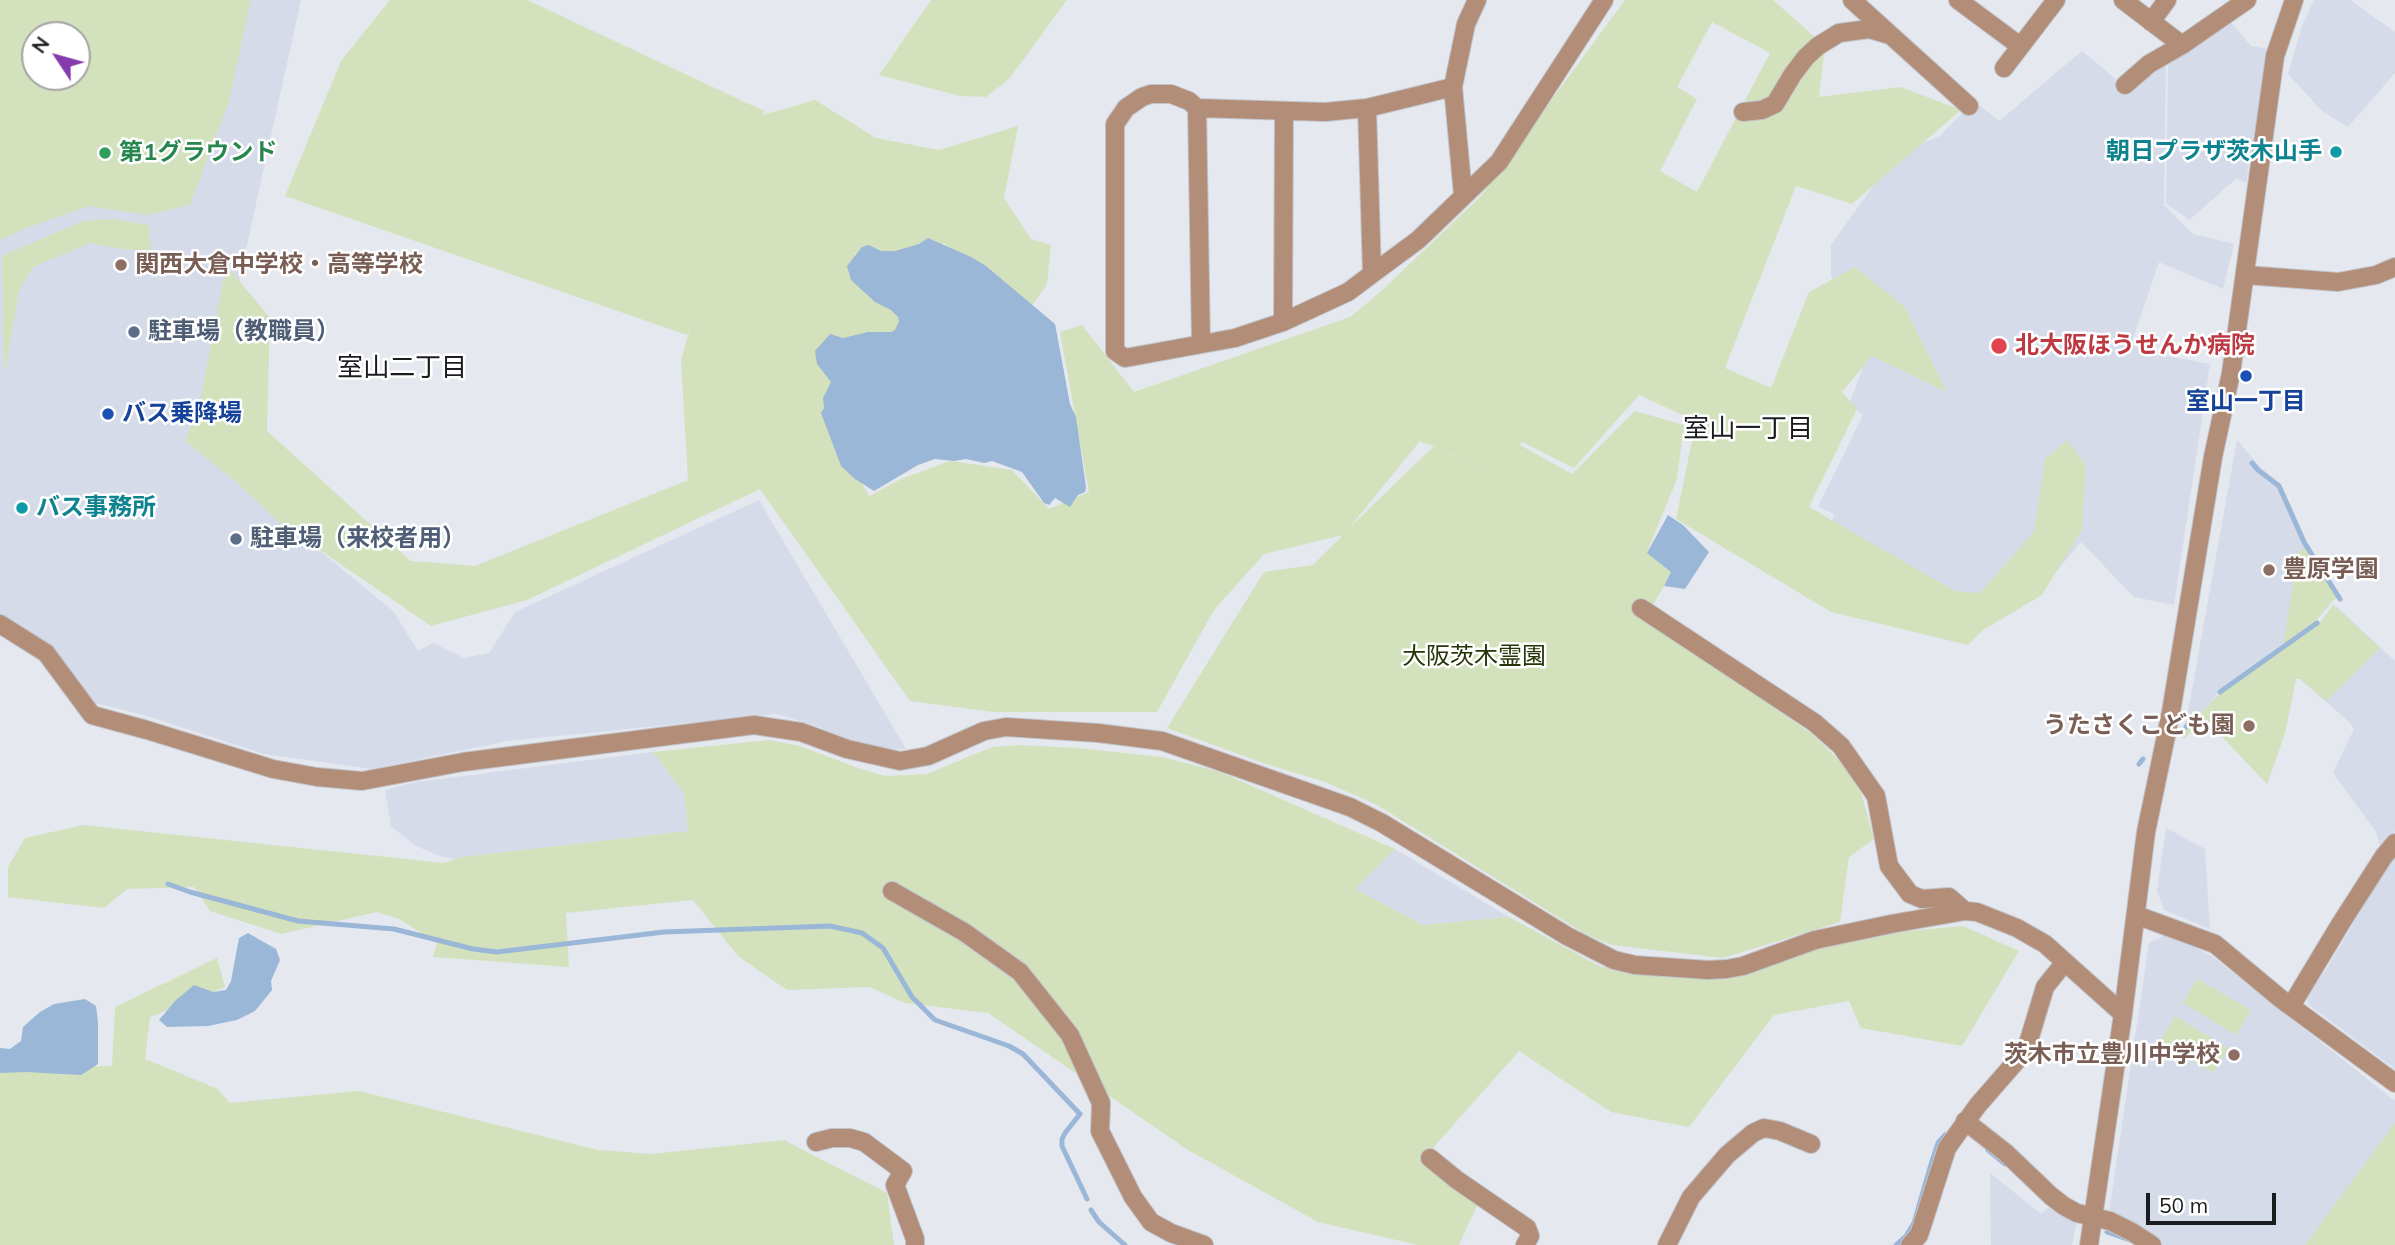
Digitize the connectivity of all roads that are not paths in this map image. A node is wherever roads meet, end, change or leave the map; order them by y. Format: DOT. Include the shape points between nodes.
graph roads {
  1 [pos="1477,0"];
  2 [pos="1604,0"];
  3 [pos="1852,0"];
  4 [pos="1958,0"];
  5 [pos="2056,0"];
  6 [pos="2123,0"];
  7 [pos="2167,0"];
  8 [pos="2247,0"];
  9 [pos="2294,0"];
  10 [pos="2151,22"];
  11 [pos="1889,35"];
  12 [pos="2182,45"];
  13 [pos="2020,46"];
  14 [pos="2004,68"];
  15 [pos="2125,85"];
  16 [pos="1453,87"];
  17 [pos="1969,106"];
  18 [pos="1197,108"];
  19 [pos="1367,108"];
  20 [pos="1284,111"];
  21 [pos="1744,112"];
  22 [pos="1463,195"];
  23 [pos="2395,267"];
  24 [pos="1372,274"];
  25 [pos="2246,275"];
  26 [pos="1283,322"];
  27 [pos="1201,344"];
  28 [pos="1641,608"];
  29 [pos="0,624"];
  30 [pos="2395,843"];
  31 [pos="892,891"];
  32 [pos="1965,911"];
  33 [pos="2136,915"];
  34 [pos="2065,962"];
  35 [pos="2291,1006"];
  36 [pos="2123,1014"];
  37 [pos="2395,1083"];
  38 [pos="1965,1122"];
  39 [pos="816,1142"];
  40 [pos="1811,1144"];
  41 [pos="1430,1157"];
  42 [pos="2093,1217"];
  43 [pos="915,1245"];
  44 [pos="1204,1245"];
  45 [pos="1525,1245"];
  46 [pos="1667,1245"];
  47 [pos="1910,1245"];
  48 [pos="2089,1245"];
  49 [pos="2152,1245"];
  1 -- 16 [label="street" via="1466,24"];
  2 -- 22 [label="street" via="1499,162"];
  3 -- 11 [label="street"];
  4 -- 13 [label="street"];
  5 -- 13 [label="street"];
  6 -- 10 [label="street"];
  7 -- 10 [label="street"];
  8 -- 12 [label="street"];
  9 -- 25 [label="street" via="2275,56"];
  10 -- 12 [label="street"];
  11 -- 17 [label="street"];
  11 -- 21 [label="street" via="1869,29 1839,33 1806,57 1775,104"];
  12 -- 15 [label="street"];
  13 -- 14 [label="street"];
  16 -- 19 [label="street"];
  16 -- 22 [label="street"];
  18 -- 20 [label="street"];
  18 -- 27 [label="street"];
  18 -- 27 [label="street" via="1171,94 1151,94 1133,102 1115,124 1115,351 1125,358"];
  19 -- 20 [label="street"];
  19 -- 24 [label="street"];
  20 -- 26 [label="street"];
  22 -- 24 [label="street" via="1418,240"];
  23 -- 25 [label="street" via="2339,282"];
  24 -- 26 [label="street" via="1348,292"];
  25 -- 33 [label="street" via="2146,832"];
  26 -- 27 [label="street"];
  28 -- 32 [label="street" via="1815,723 1841,746 1876,796 1889,866 1910,894 1922,899 1949,897"];
  29 -- 32 [label="street" via="46,653 92,715 273,769 317,776 362,781 463,762 754,725 801,732 900,761 929,756 984,731 1006,727 1098,733 1162,741 1350,807 1601,955 1635,965 1727,969 1815,940"];
  30 -- 35 [label="street"];
  31 -- 44 [label="street" via="964,932 1020,972 1070,1035 1101,1103 1100,1132 1133,1197 1151,1222"];
  32 -- 34 [label="street" via="2017,928"];
  33 -- 35 [label="street" via="2215,944"];
  33 -- 36 [label="street"];
  34 -- 36 [label="street"];
  34 -- 38 [label="street" via="2045,987 2026,1050"];
  35 -- 37 [label="street"];
  36 -- 42 [label="street"];
  38 -- 42 [label="street" via="2051,1196 2077,1213"];
  38 -- 47 [label="street" via="1947,1148 1919,1235"];
  39 -- 43 [label="street" via="850,1138 864,1142 903,1171 895,1185"];
  40 -- 46 [label="street" via="1780,1131 1764,1128 1753,1133 1691,1196"];
  41 -- 45 [label="street" via="1527,1228 1530,1236"];
  42 -- 48 [label="street"];
  42 -- 49 [label="street"];
}
